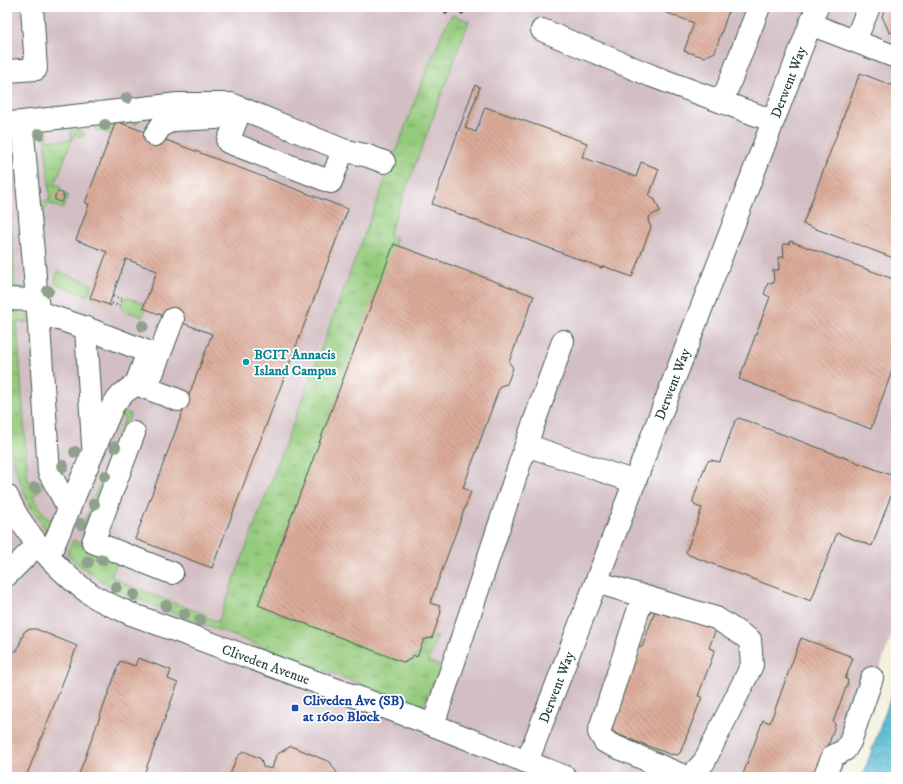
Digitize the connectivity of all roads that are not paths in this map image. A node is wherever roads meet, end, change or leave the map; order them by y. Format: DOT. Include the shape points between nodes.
graph roads {
  1 [pos="32,7"];
  2 [pos="759,7"];
  3 [pos="868,7"];
  4 [pos="813,16"];
  5 [pos="542,30"];
  6 [pos="855,41"];
  7 [pos="896,56"];
  8 [pos="7,71"];
  9 [pos="722,102"];
  10 [pos="239,113"];
  11 [pos="773,121"];
  12 [pos="15,122"];
  13 [pos="155,135"];
  14 [pos="343,150"];
  15 [pos="384,162"];
  16 [pos="7,299"];
  17 [pos="38,306"];
  18 [pos="86,328"];
  19 [pos="563,341"];
  20 [pos="148,352"];
  21 [pos="141,386"];
  22 [pos="178,400"];
  23 [pos="134,433"];
  24 [pos="526,445"];
  25 [pos="94,450"];
  26 [pos="635,482"];
  27 [pos="7,496"];
  28 [pos="69,509"];
  29 [pos="61,529"];
  30 [pos="93,542"];
  31 [pos="44,550"];
  32 [pos="172,573"];
  33 [pos="7,575"];
  34 [pos="596,582"];
  35 [pos="643,596"];
  36 [pos="872,678"];
  37 [pos="433,725"];
  38 [pos="527,762"];
  39 [pos="565,777"];
  40 [pos="686,777"];
  41 [pos="690,777"];
  42 [pos="824,777"];
  1 -- 8 [label="street" via="36,69"];
  2 -- 9 [label="street"];
  3 -- 6 [label="street"];
  4 -- 6 [label="street"];
  4 -- 11 [label="street, Derwent Way"];
  5 -- 9 [label="street"];
  6 -- 7 [label="street"];
  9 -- 11 [label="street"];
  10 -- 12 [label="street" via="231,104 178,104"];
  10 -- 13 [label="street" via="173,120 161,126"];
  10 -- 14 [label="street"];
  10 -- 14 [label="street" via="228,142 331,182"];
  11 -- 26 [label="street, Derwent Way"];
  12 -- 17 [label="street"];
  14 -- 15 [label="street"];
  16 -- 17 [label="street"];
  17 -- 18 [label="street"];
  17 -- 28 [label="street" via="49,472"];
  18 -- 20 [label="street"];
  18 -- 25 [label="street"];
  19 -- 24 [label="street"];
  20 -- 21 [label="street"];
  20 -- 21 [label="street" via="167,317"];
  21 -- 22 [label="street"];
  21 -- 25 [label="street" via="122,394 113,405"];
  23 -- 30 [label="street"];
  24 -- 26 [label="street"];
  24 -- 37 [label="street"];
  25 -- 28 [label="street"];
  26 -- 34 [label="street, Derwent Way"];
  27 -- 31 [label="street, Cliveden Avenue" via="20,520"];
  28 -- 29 [label="street"];
  29 -- 30 [label="street"];
  29 -- 31 [label="street"];
  30 -- 32 [label="street"];
  31 -- 33 [label="street"];
  31 -- 37 [label="street, Cliveden Avenue" via="72,580 124,612"];
  34 -- 35 [label="street"];
  34 -- 38 [label="street, Derwent Way"];
  35 -- 40 [label="street" via="599,732 604,742"];
  35 -- 41 [label="street" via="716,618 750,640 752,665 704,762"];
  36 -- 42 [label="street" via="850,742 844,750 833,756"];
  37 -- 38 [label="street, Cliveden Avenue"];
  38 -- 39 [label="street, Cliveden Avenue"];
}
